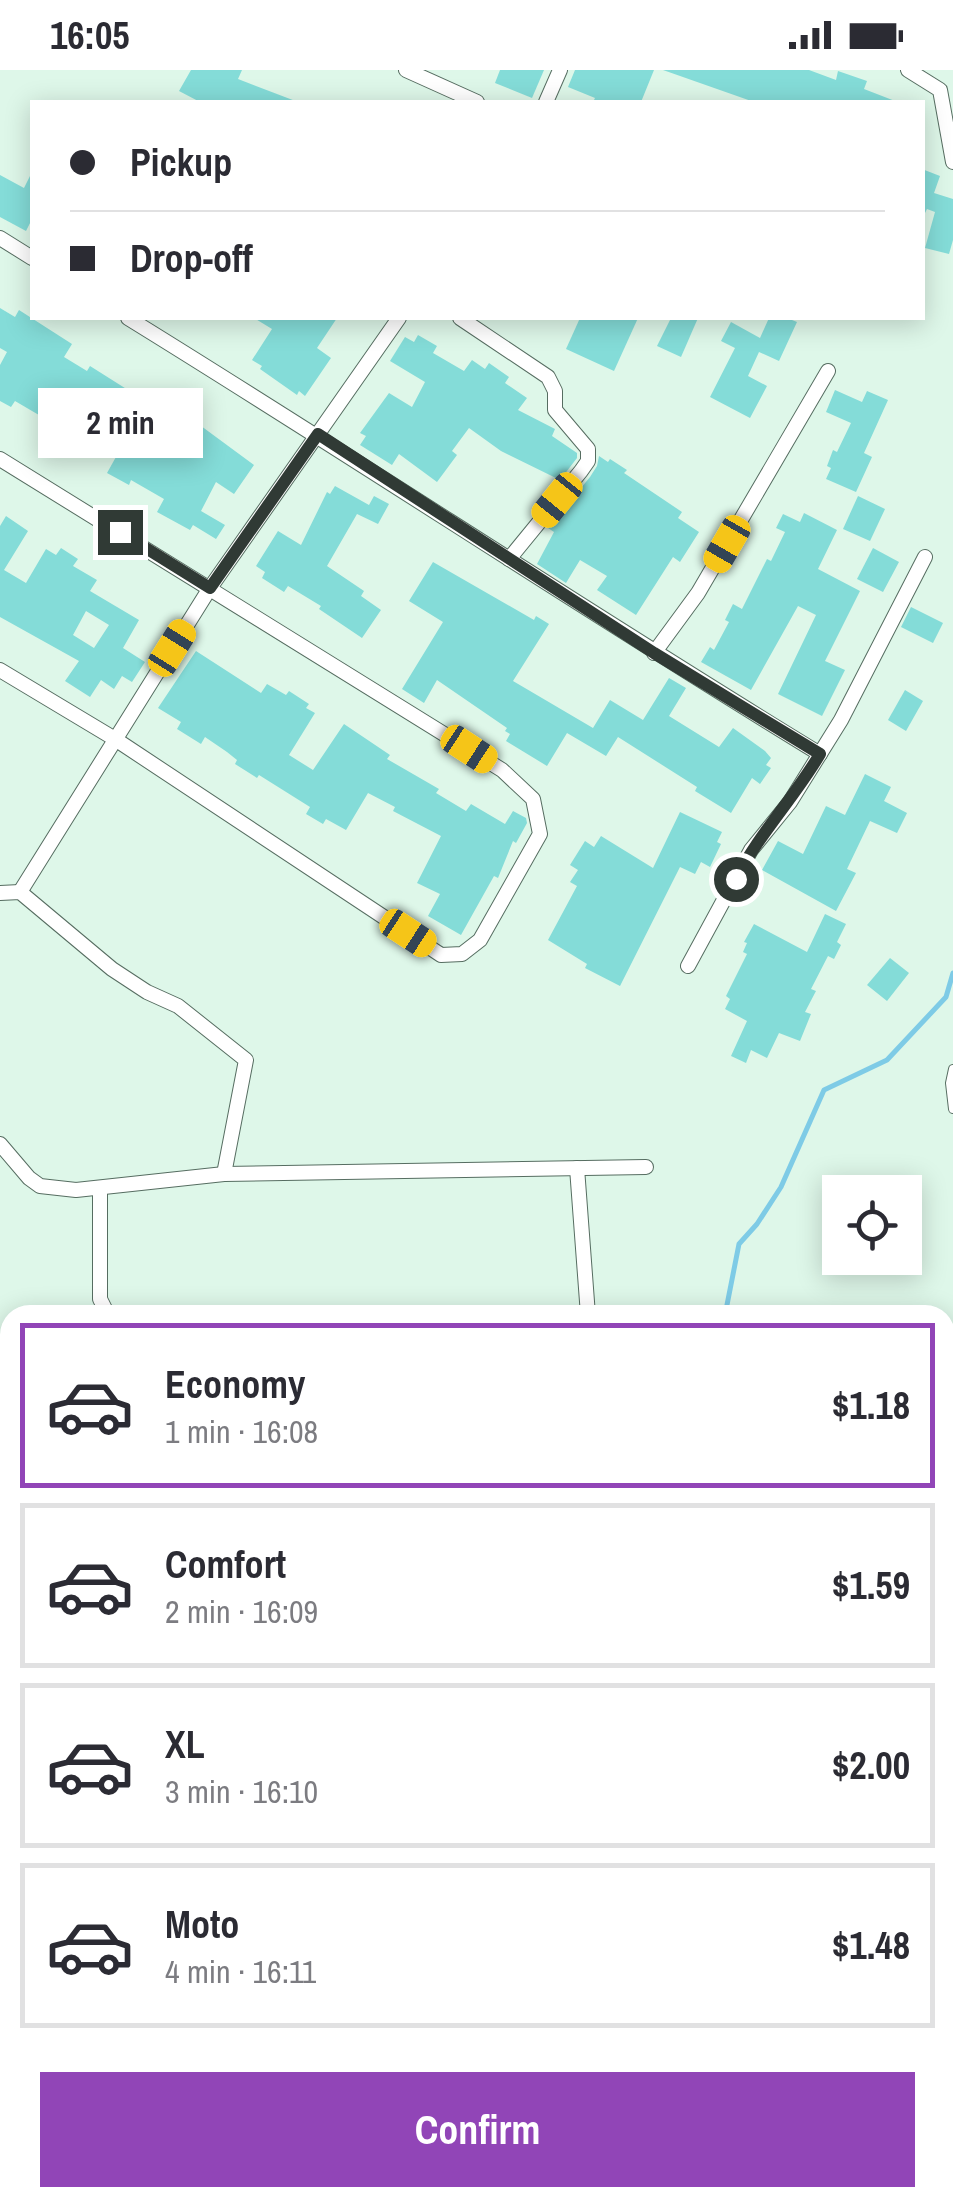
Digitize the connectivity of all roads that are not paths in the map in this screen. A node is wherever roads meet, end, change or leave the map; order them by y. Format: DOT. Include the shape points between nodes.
graph roads {
  1 [pos="406,70"];
  2 [pos="560,70"];
  3 [pos="908,70"];
  4 [pos="473,100"];
  5 [pos="547,100"];
  6 [pos="953,162"];
  7 [pos="0,238"];
  8 [pos="30,257"];
  9 [pos="131,320"];
  10 [pos="398,320"];
  11 [pos="463,320"];
  12 [pos="828,371"];
  13 [pos="318,434"];
  14 [pos="0,459"];
  15 [pos="925,558"];
  16 [pos="509,559"];
  17 [pos="210,588"];
  18 [pos="654,653"];
  19 [pos="0,670"];
  20 [pos="114,739"];
  21 [pos="820,754"];
  22 [pos="20,892"];
  23 [pos="0,893"];
  24 [pos="688,966"];
  25 [pos="953,1069"];
  26 [pos="953,1109"];
  27 [pos="0,1144"];
  28 [pos="646,1167"];
  29 [pos="578,1168"];
  30 [pos="224,1174"];
  31 [pos="100,1188"];
  32 [pos="103,1305"];
  33 [pos="587,1305"];
  1 -- 4 [label="street"];
  2 -- 5 [label="street"];
  3 -- 6 [label="street" via="940,90"];
  7 -- 8 [label="street"];
  9 -- 13 [label="street"];
  10 -- 13 [label="street"];
  11 -- 16 [label="street" via="548,377 554,410 588,449 581,471"];
  12 -- 18 [label="street" via="698,593"];
  13 -- 16 [label="street"];
  13 -- 17 [label="street"];
  14 -- 17 [label="street"];
  15 -- 21 [label="street"];
  16 -- 18 [label="street"];
  17 -- 20 [label="street"];
  17 -- 20 [label="street" via="502,770 533,798 540,834 480,940 462,954 441,954"];
  18 -- 21 [label="street"];
  19 -- 20 [label="street"];
  20 -- 22 [label="street"];
  21 -- 24 [label="street" via="751,850"];
  22 -- 23 [label="street"];
  22 -- 30 [label="street" via="112,969 178,1006 246,1060"];
  25 -- 26 [label="lane"];
  27 -- 31 [label="street" via="40,1186"];
  28 -- 29 [label="street"];
  29 -- 30 [label="street"];
  29 -- 33 [label="street"];
  30 -- 31 [label="street"];
  31 -- 32 [label="street"];
}
